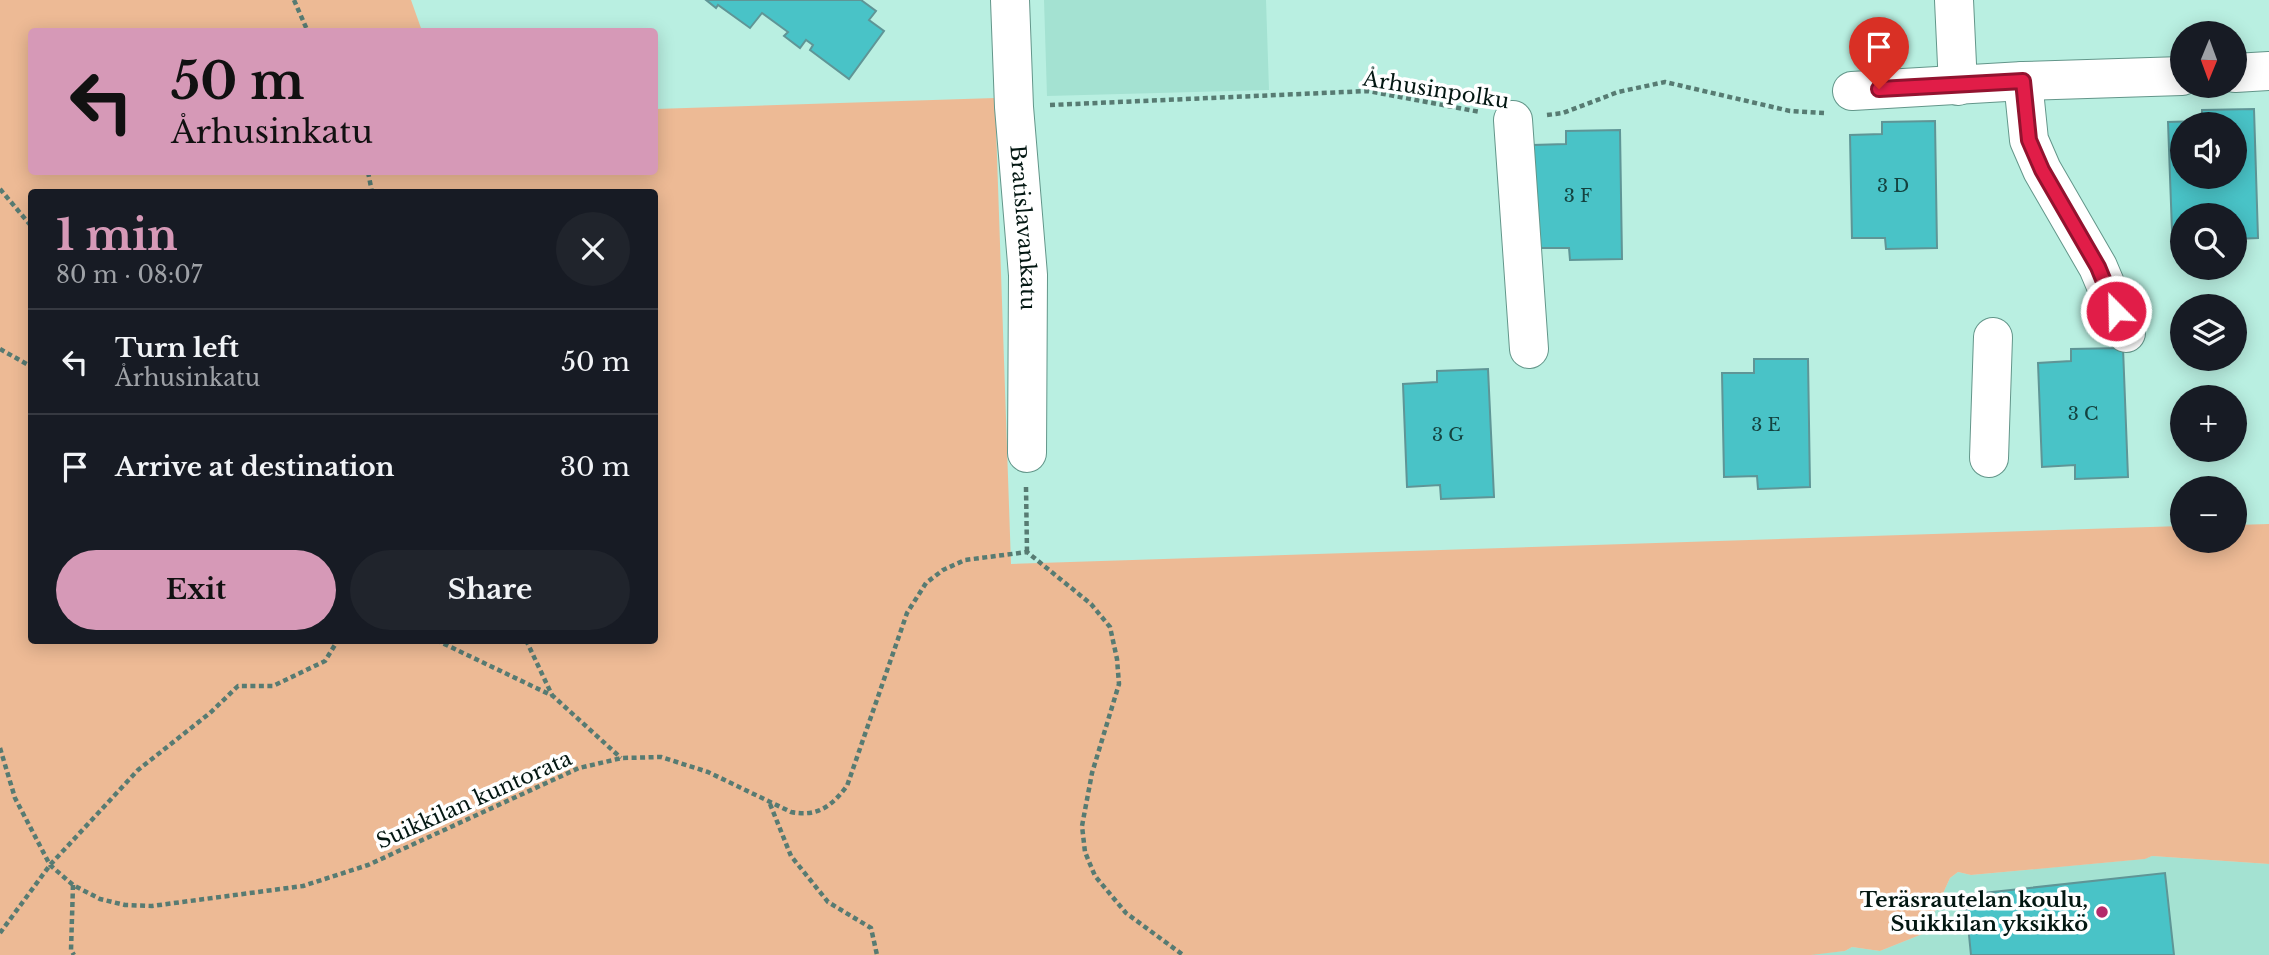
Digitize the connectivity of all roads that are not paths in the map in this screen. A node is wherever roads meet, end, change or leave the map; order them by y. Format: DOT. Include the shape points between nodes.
graph roads {
  1 [pos="1010,0"];
  2 [pos="1954,0"];
  3 [pos="2269,71"];
  4 [pos="2247,72"];
  5 [pos="2170,76"];
  6 [pos="2023,81"];
  7 [pos="1958,86"];
  8 [pos="1842,102"];
  9 [pos="1513,120"];
  10 [pos="2126,332"];
  11 [pos="1993,337"];
  12 [pos="1529,349"];
  13 [pos="1027,453"];
  14 [pos="1989,458"];
  1 -- 13 [label="street, Bratislavankatu" via="1028,275"];
  2 -- 7 [label="street"];
  3 -- 4 [label="street"];
  5 -- 6 [label="street"];
  6 -- 7 [label="street"];
  6 -- 10 [label="street" via="2029,140 2098,267"];
  7 -- 8 [label="street"];
  9 -- 12 [label="street"];
  11 -- 14 [label="street"];
}
